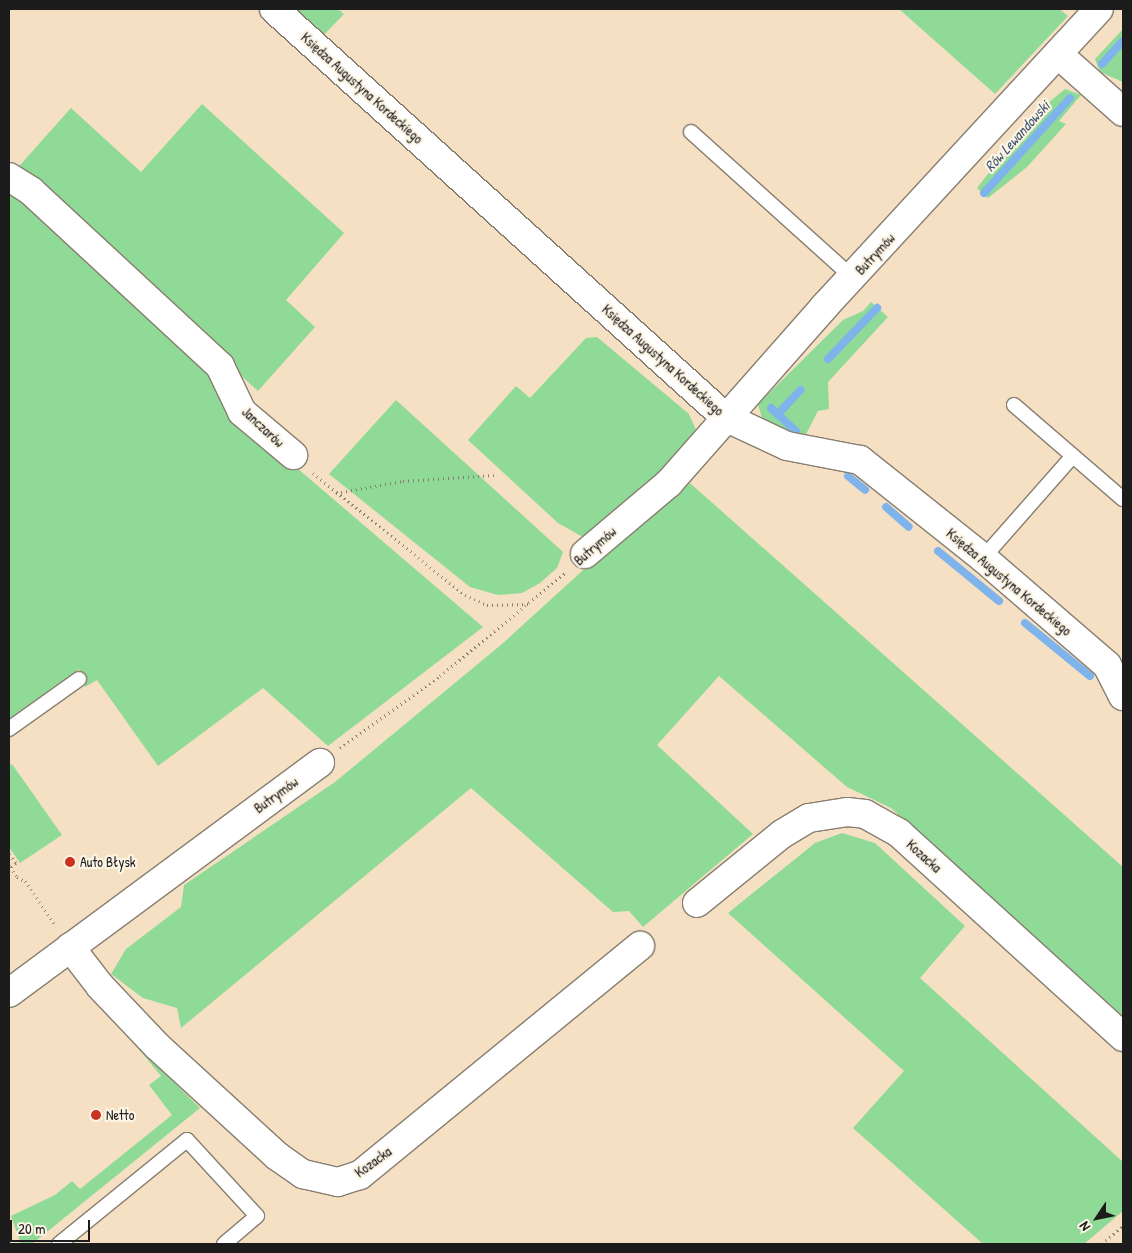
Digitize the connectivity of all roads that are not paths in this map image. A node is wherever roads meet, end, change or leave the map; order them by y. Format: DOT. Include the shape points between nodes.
graph roads {
  1 [pos="274,9"];
  2 [pos="1099,9"];
  3 [pos="1058,54"];
  4 [pos="1123,112"];
  5 [pos="691,132"];
  6 [pos="9,177"];
  7 [pos="853,278"];
  8 [pos="1014,405"];
  9 [pos="725,417"];
  10 [pos="293,455"];
  11 [pos="1073,456"];
  12 [pos="1123,499"];
  13 [pos="585,554"];
  14 [pos="983,558"];
  15 [pos="79,679"];
  16 [pos="1123,696"];
  17 [pos="9,729"];
  18 [pos="320,763"];
  19 [pos="698,904"];
  20 [pos="640,946"];
  21 [pos="70,947"];
  22 [pos="9,993"];
  23 [pos="1123,1037"];
  24 [pos="57,1243"];
  25 [pos="224,1244"];
  1 -- 9 [label="street, Księdza Augustyna Kordeckiego"];
  2 -- 3 [label="street, Butrymów"];
  3 -- 4 [label="street"];
  3 -- 7 [label="street, Butrymów"];
  5 -- 7 [label="lane"];
  6 -- 10 [label="street, Janczarów" via="31,191 220,366 242,412"];
  7 -- 9 [label="street, Butrymów"];
  8 -- 11 [label="lane"];
  9 -- 13 [label="street, Butrymów" via="669,483"];
  9 -- 14 [label="street, Księdza Augustyna Kordeckiego" via="788,446 860,460"];
  11 -- 12 [label="lane"];
  11 -- 14 [label="lane"];
  14 -- 16 [label="street, Księdza Augustyna Kordeckiego" via="1106,665"];
  15 -- 17 [label="lane"];
  18 -- 21 [label="street, Butrymów"];
  19 -- 23 [label="street, Kozacka" via="782,834 809,818 847,812 865,814 899,833"];
  20 -- 21 [label="street, Kozacka" via="360,1175 338,1182 303,1174 276,1156 157,1046 100,986"];
  21 -- 22 [label="street, Butrymów"];
  24 -- 25 [label="lane" via="187,1140 257,1216"];
}
